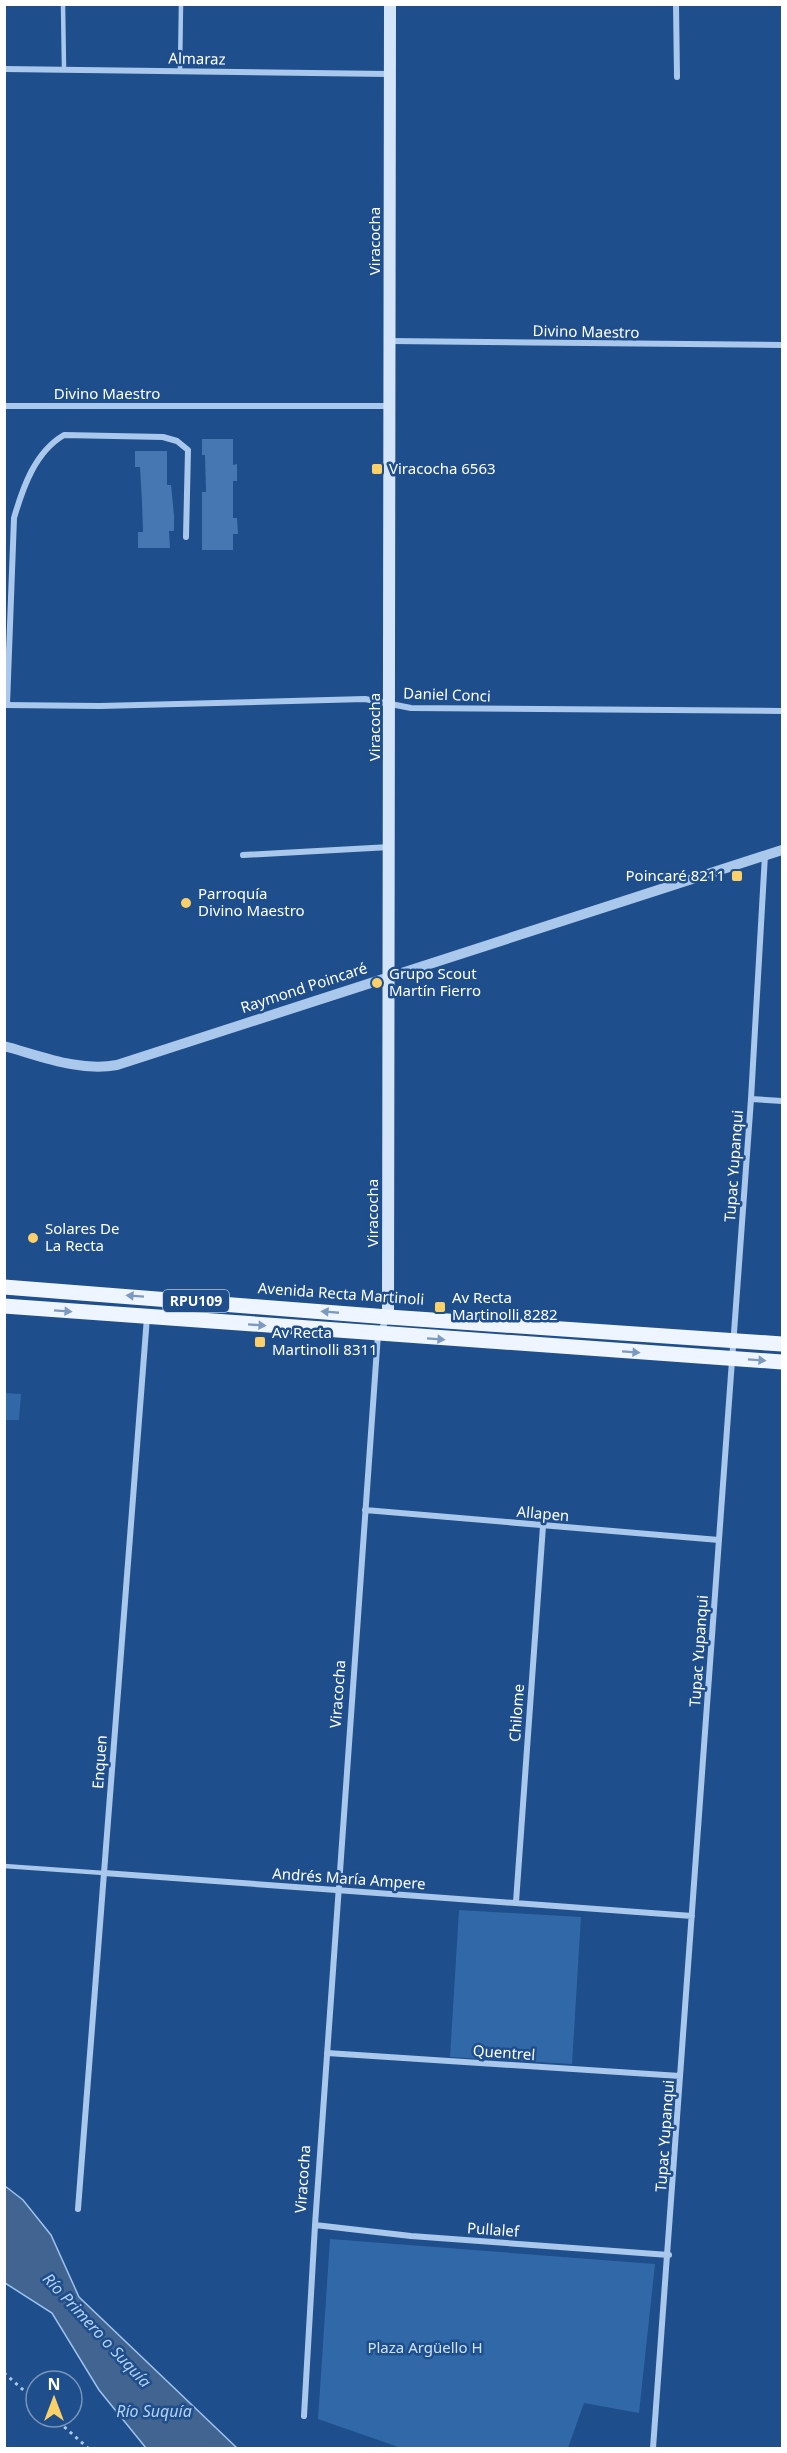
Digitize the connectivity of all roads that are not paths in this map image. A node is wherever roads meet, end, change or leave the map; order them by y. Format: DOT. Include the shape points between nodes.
graph roads {
  1 [pos="63,4"];
  2 [pos="181,4"];
  3 [pos="390,4"];
  4 [pos="676,4"];
  5 [pos="4,69"];
  6 [pos="64,69"];
  7 [pos="180,70"];
  8 [pos="390,74"];
  9 [pos="677,77"];
  10 [pos="390,341"];
  11 [pos="783,345"];
  12 [pos="4,406"];
  13 [pos="390,406"];
  14 [pos="186,537"];
  15 [pos="6,705"];
  16 [pos="390,705"];
  17 [pos="783,711"];
  18 [pos="390,847"];
  19 [pos="783,850"];
  20 [pos="243,855"];
  21 [pos="765,855"];
  22 [pos="390,975"];
  23 [pos="4,1046"];
  24 [pos="751,1099"];
  25 [pos="783,1101"];
  26 [pos="4,1287"];
  27 [pos="4,1306"];
  28 [pos="147,1316"];
  29 [pos="388,1317"];
  30 [pos="378,1334"];
  31 [pos="733,1341"];
  32 [pos="783,1344"];
  33 [pos="732,1358"];
  34 [pos="783,1362"];
  35 [pos="365,1510"];
  36 [pos="543,1526"];
  37 [pos="719,1540"];
  38 [pos="4,1866"];
  39 [pos="104,1873"];
  40 [pos="340,1891"];
  41 [pos="516,1902"];
  42 [pos="692,1916"];
  43 [pos="327,2053"];
  44 [pos="680,2076"];
  45 [pos="78,2209"];
  46 [pos="315,2225"];
  47 [pos="669,2255"];
  48 [pos="304,2416"];
  49 [pos="653,2448"];
  1 -- 6 [label="lane"];
  2 -- 7 [label="lane"];
  3 -- 8 [label="main road, Viracocha"];
  4 -- 9 [label="street"];
  5 -- 6 [label="street, Almaraz"];
  6 -- 7 [label="street, Almaraz"];
  7 -- 8 [label="street, Almaraz"];
  8 -- 10 [label="main road, Viracocha"];
  10 -- 11 [label="street, Divino Maestro"];
  10 -- 13 [label="main road, Viracocha"];
  12 -- 13 [label="street, Divino Maestro"];
  13 -- 16 [label="main road, Viracocha"];
  14 -- 15 [label="street" via="188,450 177,441 163,436 64,435 55,441 22,489 14,518"];
  15 -- 16 [label="street, Daniel Conci" via="365,699"];
  16 -- 17 [label="street, Daniel Conci"];
  16 -- 18 [label="main road, Viracocha"];
  18 -- 20 [label="street"];
  18 -- 22 [label="main road, Viracocha"];
  19 -- 21 [label="street, Raymond Poincaré"];
  21 -- 22 [label="street, Raymond Poincaré"];
  21 -- 24 [label="street, Tupac Yupanqui"];
  22 -- 23 [label="street, Raymond Poincaré" via="117,1065 82,1067"];
  22 -- 29 [label="main road, Viracocha"];
  24 -- 25 [label="street"];
  24 -- 31 [label="street, Tupac Yupanqui"];
  29 -- 26 [label="main road, Avenida Recta Martinoli / RPU109, one-way"];
  27 -- 28 [label="main road, RPU109, one-way"];
  28 -- 30 [label="main road, RPU109, one-way"];
  28 -- 39 [label="street, Enquen"];
  29 -- 30 [label="street, Viracocha"];
  29 -- 31 [label="main road, Avenida Recta Martinoli / RPU109"];
  30 -- 33 [label="main road, RPU109, one-way"];
  30 -- 35 [label="street, Viracocha"];
  31 -- 32 [label="main road, Avenida Recta Martinoli / RPU109"];
  31 -- 33 [label="street, Tupac Yupanqui"];
  33 -- 34 [label="main road, RPU109, one-way"];
  33 -- 37 [label="street, Tupac Yupanqui"];
  35 -- 36 [label="street, Allapen"];
  35 -- 40 [label="street, Viracocha"];
  36 -- 37 [label="street, Allapen"];
  36 -- 41 [label="street, Chilome"];
  37 -- 42 [label="street, Tupac Yupanqui"];
  38 -- 39 [label="lane, Andrés María Ampere"];
  39 -- 40 [label="street, Andrés María Ampere"];
  39 -- 45 [label="street, Enquen"];
  40 -- 41 [label="street, Andrés María Ampere"];
  40 -- 43 [label="street, Viracocha"];
  41 -- 42 [label="street, Andrés María Ampere"];
  42 -- 44 [label="street, Tupac Yupanqui"];
  43 -- 44 [label="street, Quentrel"];
  43 -- 46 [label="street, Viracocha"];
  44 -- 47 [label="street, Tupac Yupanqui"];
  46 -- 47 [label="street, Pullalef"];
  46 -- 48 [label="street, Viracocha"];
  47 -- 49 [label="street, Tupac Yupanqui"];
}
